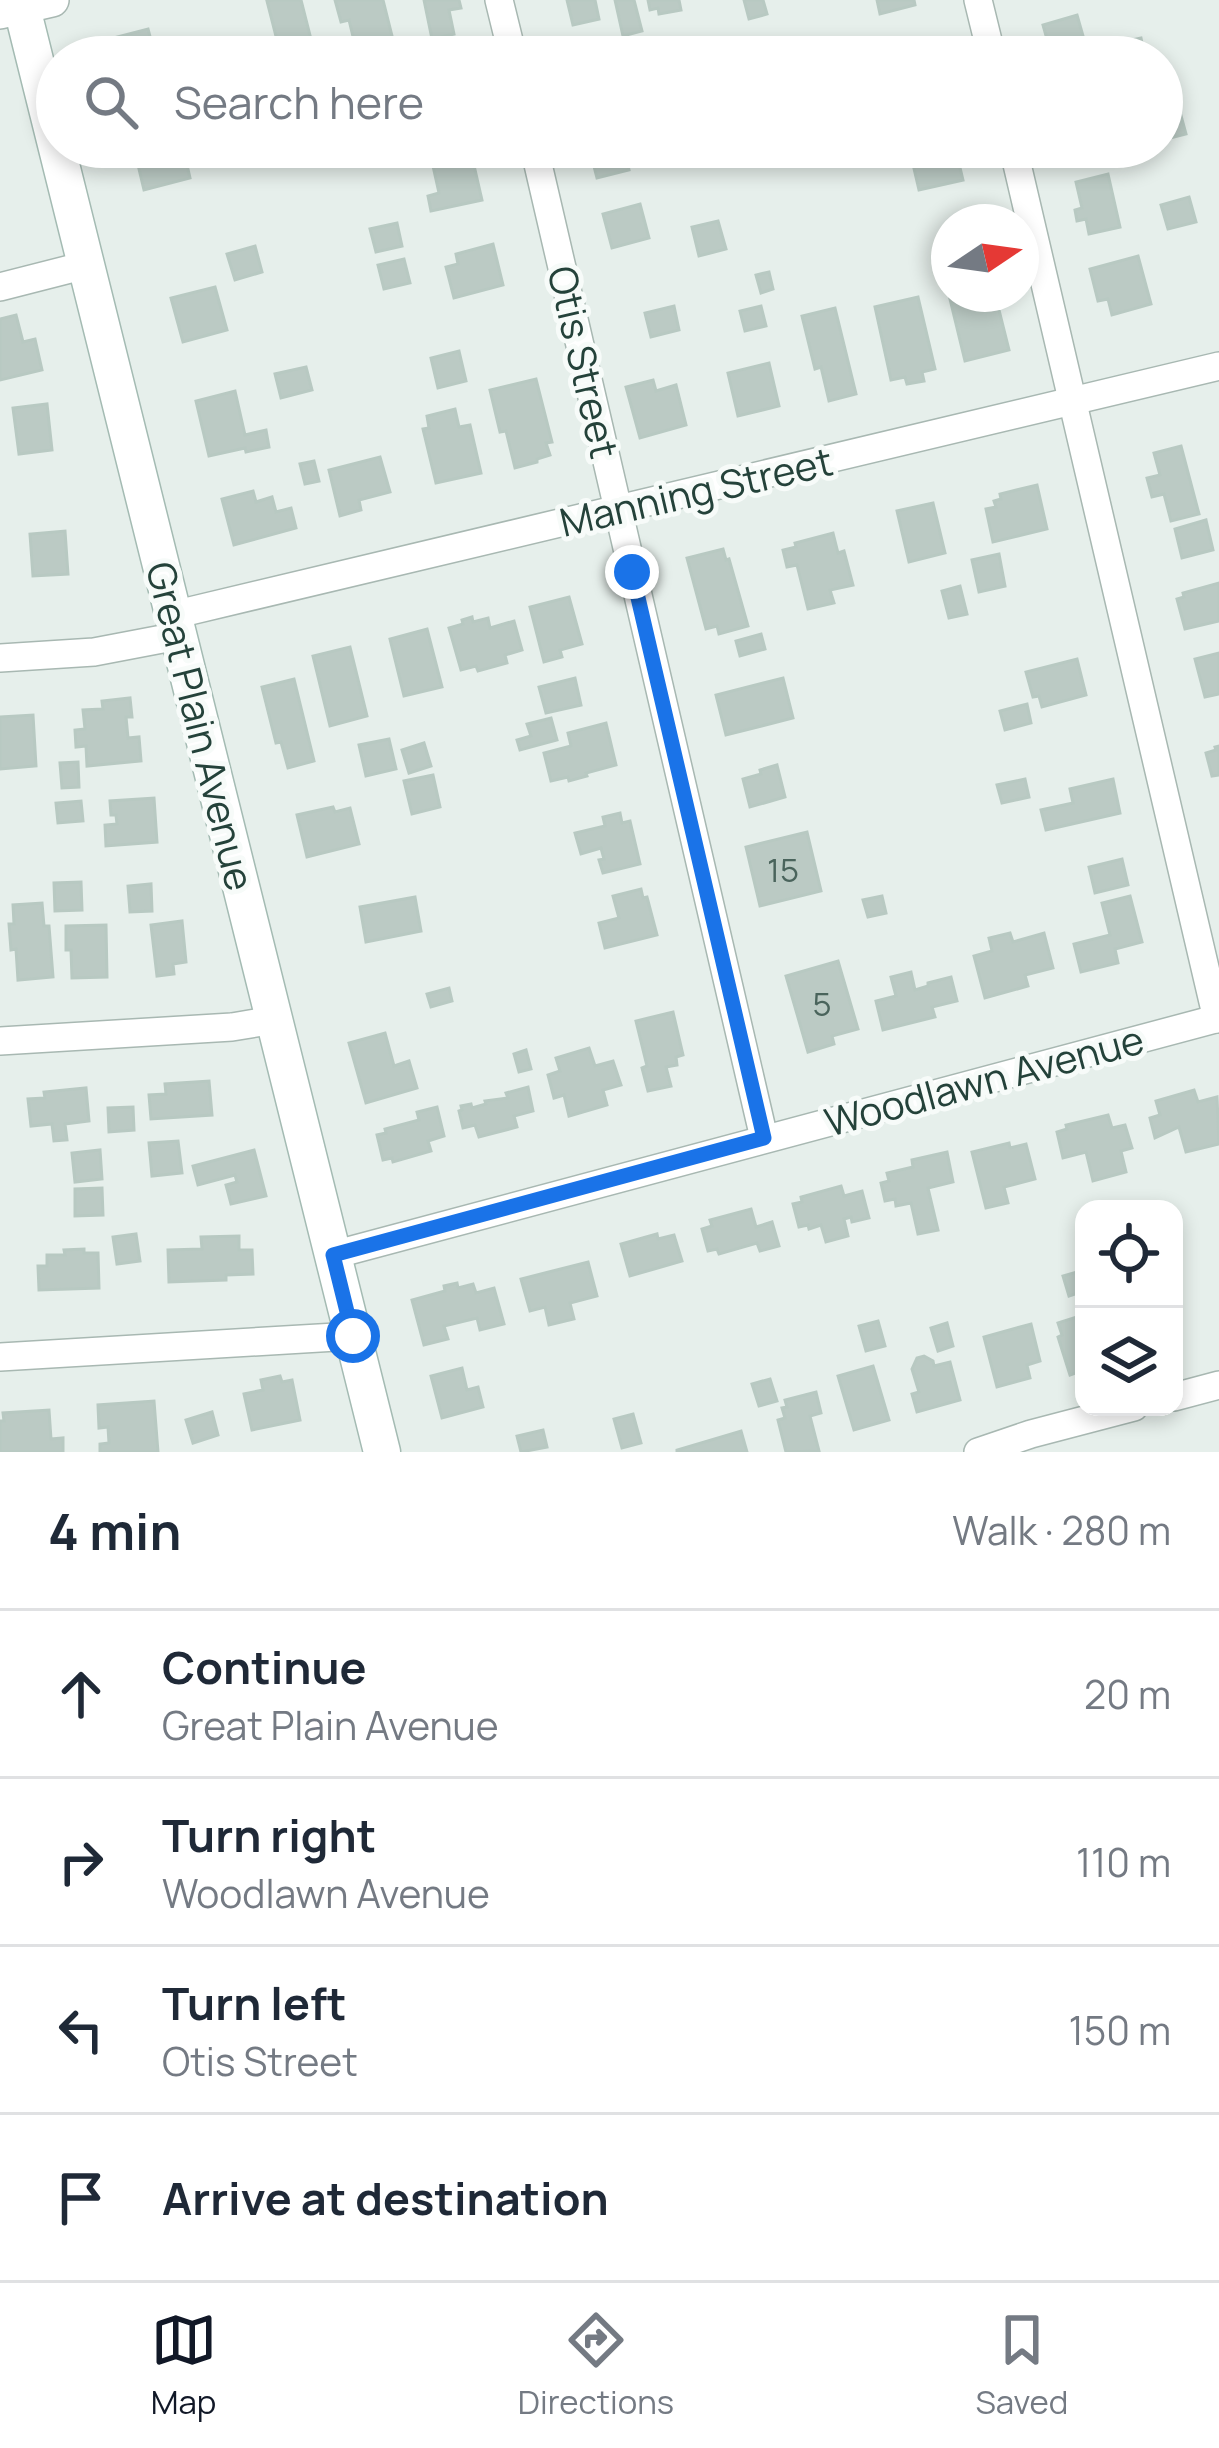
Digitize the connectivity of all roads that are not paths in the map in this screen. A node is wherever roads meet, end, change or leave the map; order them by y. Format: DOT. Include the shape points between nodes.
graph roads {
  1 [pos="500,0"];
  2 [pos="978,0"];
  3 [pos="24,5"];
  4 [pos="508,36"];
  5 [pos="987,36"];
  6 [pos="36,55"];
  7 [pos="63,168"];
  8 [pos="539,168"];
  9 [pos="1018,168"];
  10 [pos="86,265"];
  11 [pos="0,287"];
  12 [pos="1219,366"];
  13 [pos="1072,401"];
  14 [pos="618,509"];
  15 [pos="176,625"];
  16 [pos="0,658"];
  17 [pos="1218,1019"];
  18 [pos="274,1020"];
  19 [pos="0,1041"];
  20 [pos="764,1138"];
  21 [pos="333,1255"];
  22 [pos="353,1336"];
  23 [pos="0,1357"];
  24 [pos="1219,1385"];
  25 [pos="1183,1394"];
  26 [pos="1100,1416"];
  27 [pos="382,1452"];
  28 [pos="978,1452"];
  1 -- 4 [label="street"];
  2 -- 5 [label="street"];
  3 -- 6 [label="main road, Great Plain Avenue"];
  7 -- 10 [label="main road, Great Plain Avenue"];
  8 -- 14 [label="street, Otis Street"];
  9 -- 13 [label="street"];
  10 -- 11 [label="street"];
  10 -- 15 [label="main road, Great Plain Avenue"];
  12 -- 13 [label="street, Manning Street"];
  13 -- 14 [label="street, Manning Street"];
  13 -- 17 [label="street"];
  14 -- 15 [label="street, Manning Street"];
  14 -- 20 [label="street, Otis Street"];
  15 -- 16 [label="street, Manning Street" via="94,652"];
  15 -- 18 [label="main road, Great Plain Avenue"];
  17 -- 20 [label="street, Woodlawn Avenue"];
  18 -- 19 [label="street"];
  18 -- 21 [label="main road, Great Plain Avenue"];
  20 -- 21 [label="street, Woodlawn Avenue"];
  21 -- 22 [label="main road, Great Plain Avenue"];
  22 -- 23 [label="street"];
  22 -- 27 [label="main road, Great Plain Avenue"];
  24 -- 25 [label="street"];
  26 -- 28 [label="street"];
}
